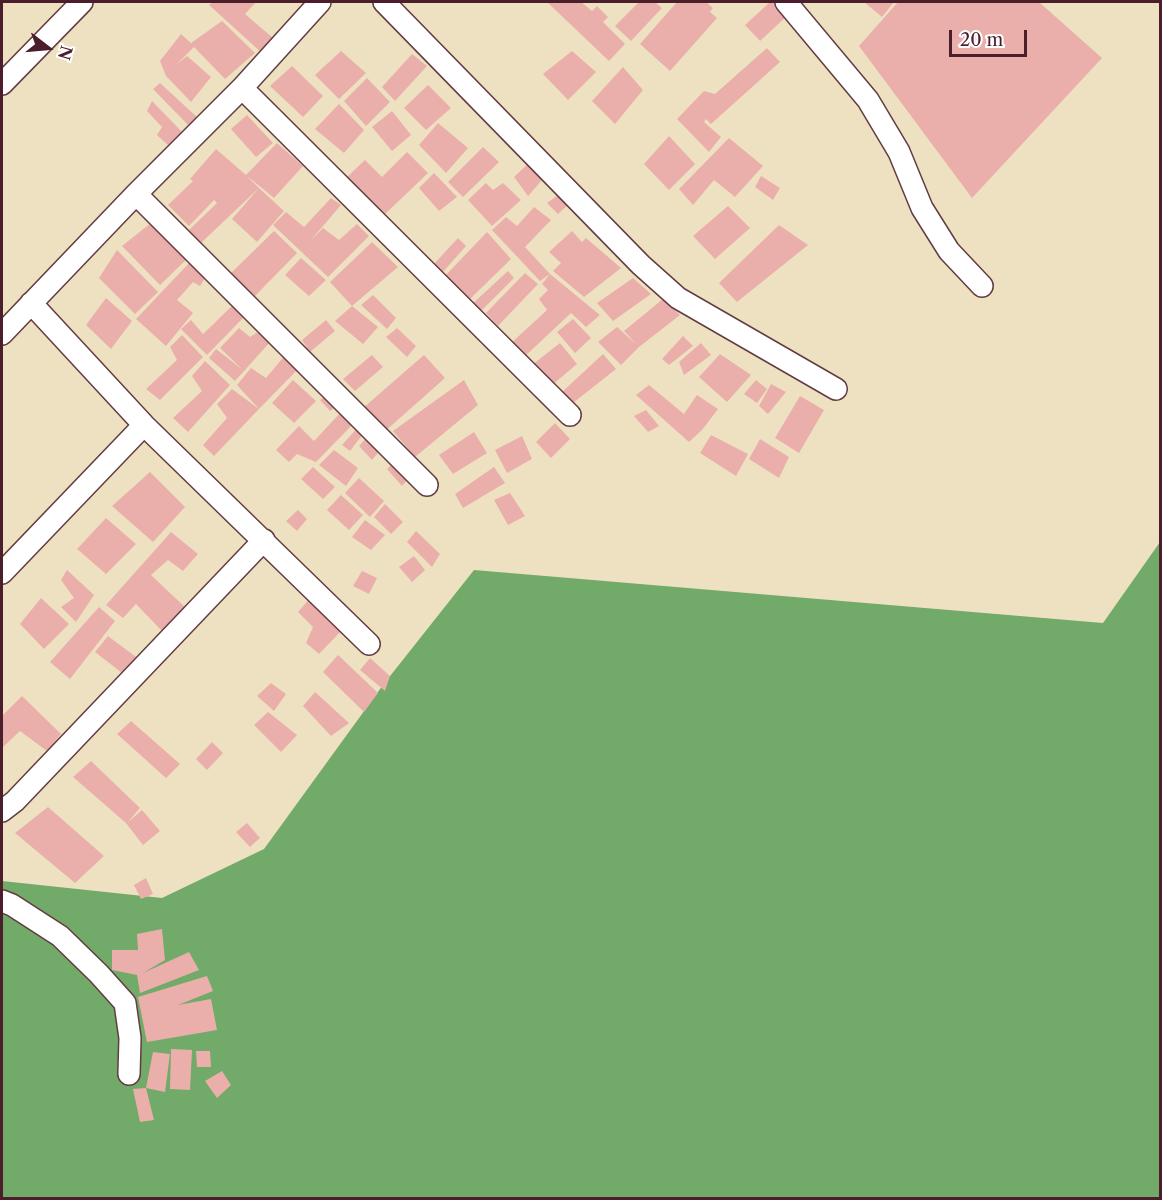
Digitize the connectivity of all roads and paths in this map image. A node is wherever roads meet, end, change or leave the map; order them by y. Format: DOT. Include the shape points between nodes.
graph roads {
  1 [pos="82,2"];
  2 [pos="320,2"];
  3 [pos="384,2"];
  4 [pos="786,2"];
  5 [pos="2,84"];
  6 [pos="242,88"];
  7 [pos="136,194"];
  8 [pos="982,286"];
  9 [pos="31,303"];
  10 [pos="2,334"];
  11 [pos="836,389"];
  12 [pos="570,415"];
  13 [pos="144,425"];
  14 [pos="427,485"];
  15 [pos="264,540"];
  16 [pos="2,573"];
  17 [pos="369,644"];
  18 [pos="2,811"];
  19 [pos="2,902"];
  20 [pos="129,1074"];
  1 -- 5 [label="street"];
  2 -- 6 [label="street"];
  3 -- 11 [label="street" via="640,265 678,298"];
  4 -- 8 [label="street" via="868,100 899,152 922,208 948,251"];
  6 -- 7 [label="street"];
  6 -- 12 [label="street"];
  7 -- 9 [label="street"];
  7 -- 14 [label="street"];
  9 -- 10 [label="street"];
  9 -- 13 [label="street"];
  13 -- 15 [label="street"];
  13 -- 16 [label="street"];
  15 -- 17 [label="street"];
  15 -- 18 [label="street"];
  19 -- 20 [label="street" via="60,936 125,1003 130,1038"];
}
